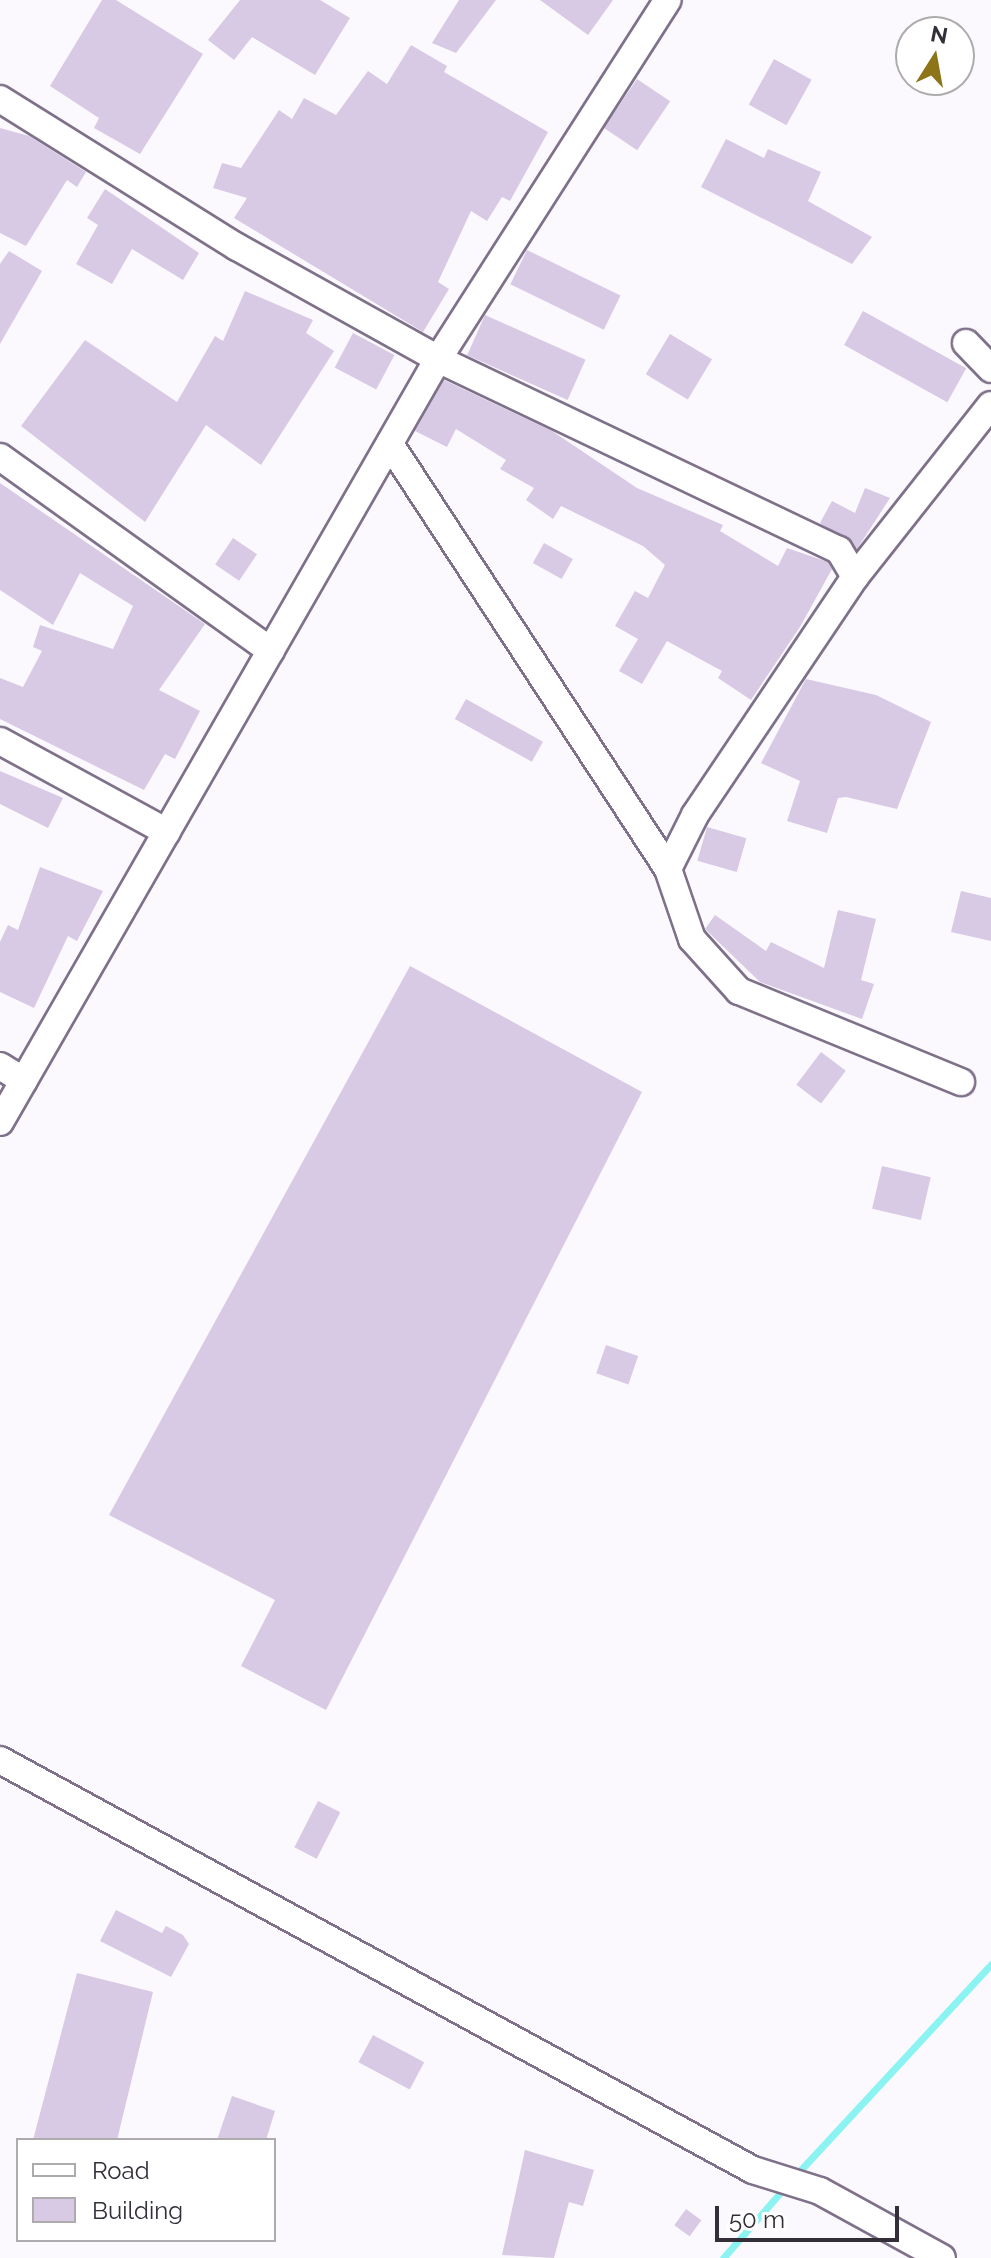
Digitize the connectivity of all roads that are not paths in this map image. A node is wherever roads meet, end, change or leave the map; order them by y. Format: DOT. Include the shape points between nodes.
graph roads {
  1 [pos="668,0"];
  2 [pos="0,99"];
  3 [pos="966,343"];
  4 [pos="438,359"];
  5 [pos="991,369"];
  6 [pos="991,405"];
  7 [pos="390,444"];
  8 [pos="0,457"];
  9 [pos="855,577"];
  10 [pos="271,651"];
  11 [pos="0,741"];
  12 [pos="167,832"];
  13 [pos="668,869"];
  14 [pos="0,1066"];
  15 [pos="24,1081"];
  16 [pos="961,1082"];
  17 [pos="0,1122"];
  18 [pos="0,1760"];
  19 [pos="942,2258"];
  1 -- 4 [label="street"];
  2 -- 4 [label="street" via="237,247"];
  3 -- 5 [label="street"];
  4 -- 7 [label="street"];
  4 -- 9 [label="street" via="839,550"];
  6 -- 9 [label="street"];
  7 -- 10 [label="street"];
  7 -- 13 [label="street"];
  8 -- 10 [label="street"];
  9 -- 13 [label="street" via="695,815"];
  10 -- 12 [label="street"];
  11 -- 12 [label="street"];
  12 -- 15 [label="street"];
  13 -- 16 [label="street" via="692,939 739,991"];
  14 -- 15 [label="street"];
  15 -- 17 [label="street"];
  18 -- 19 [label="street" via="753,2170 820,2191"];
}
